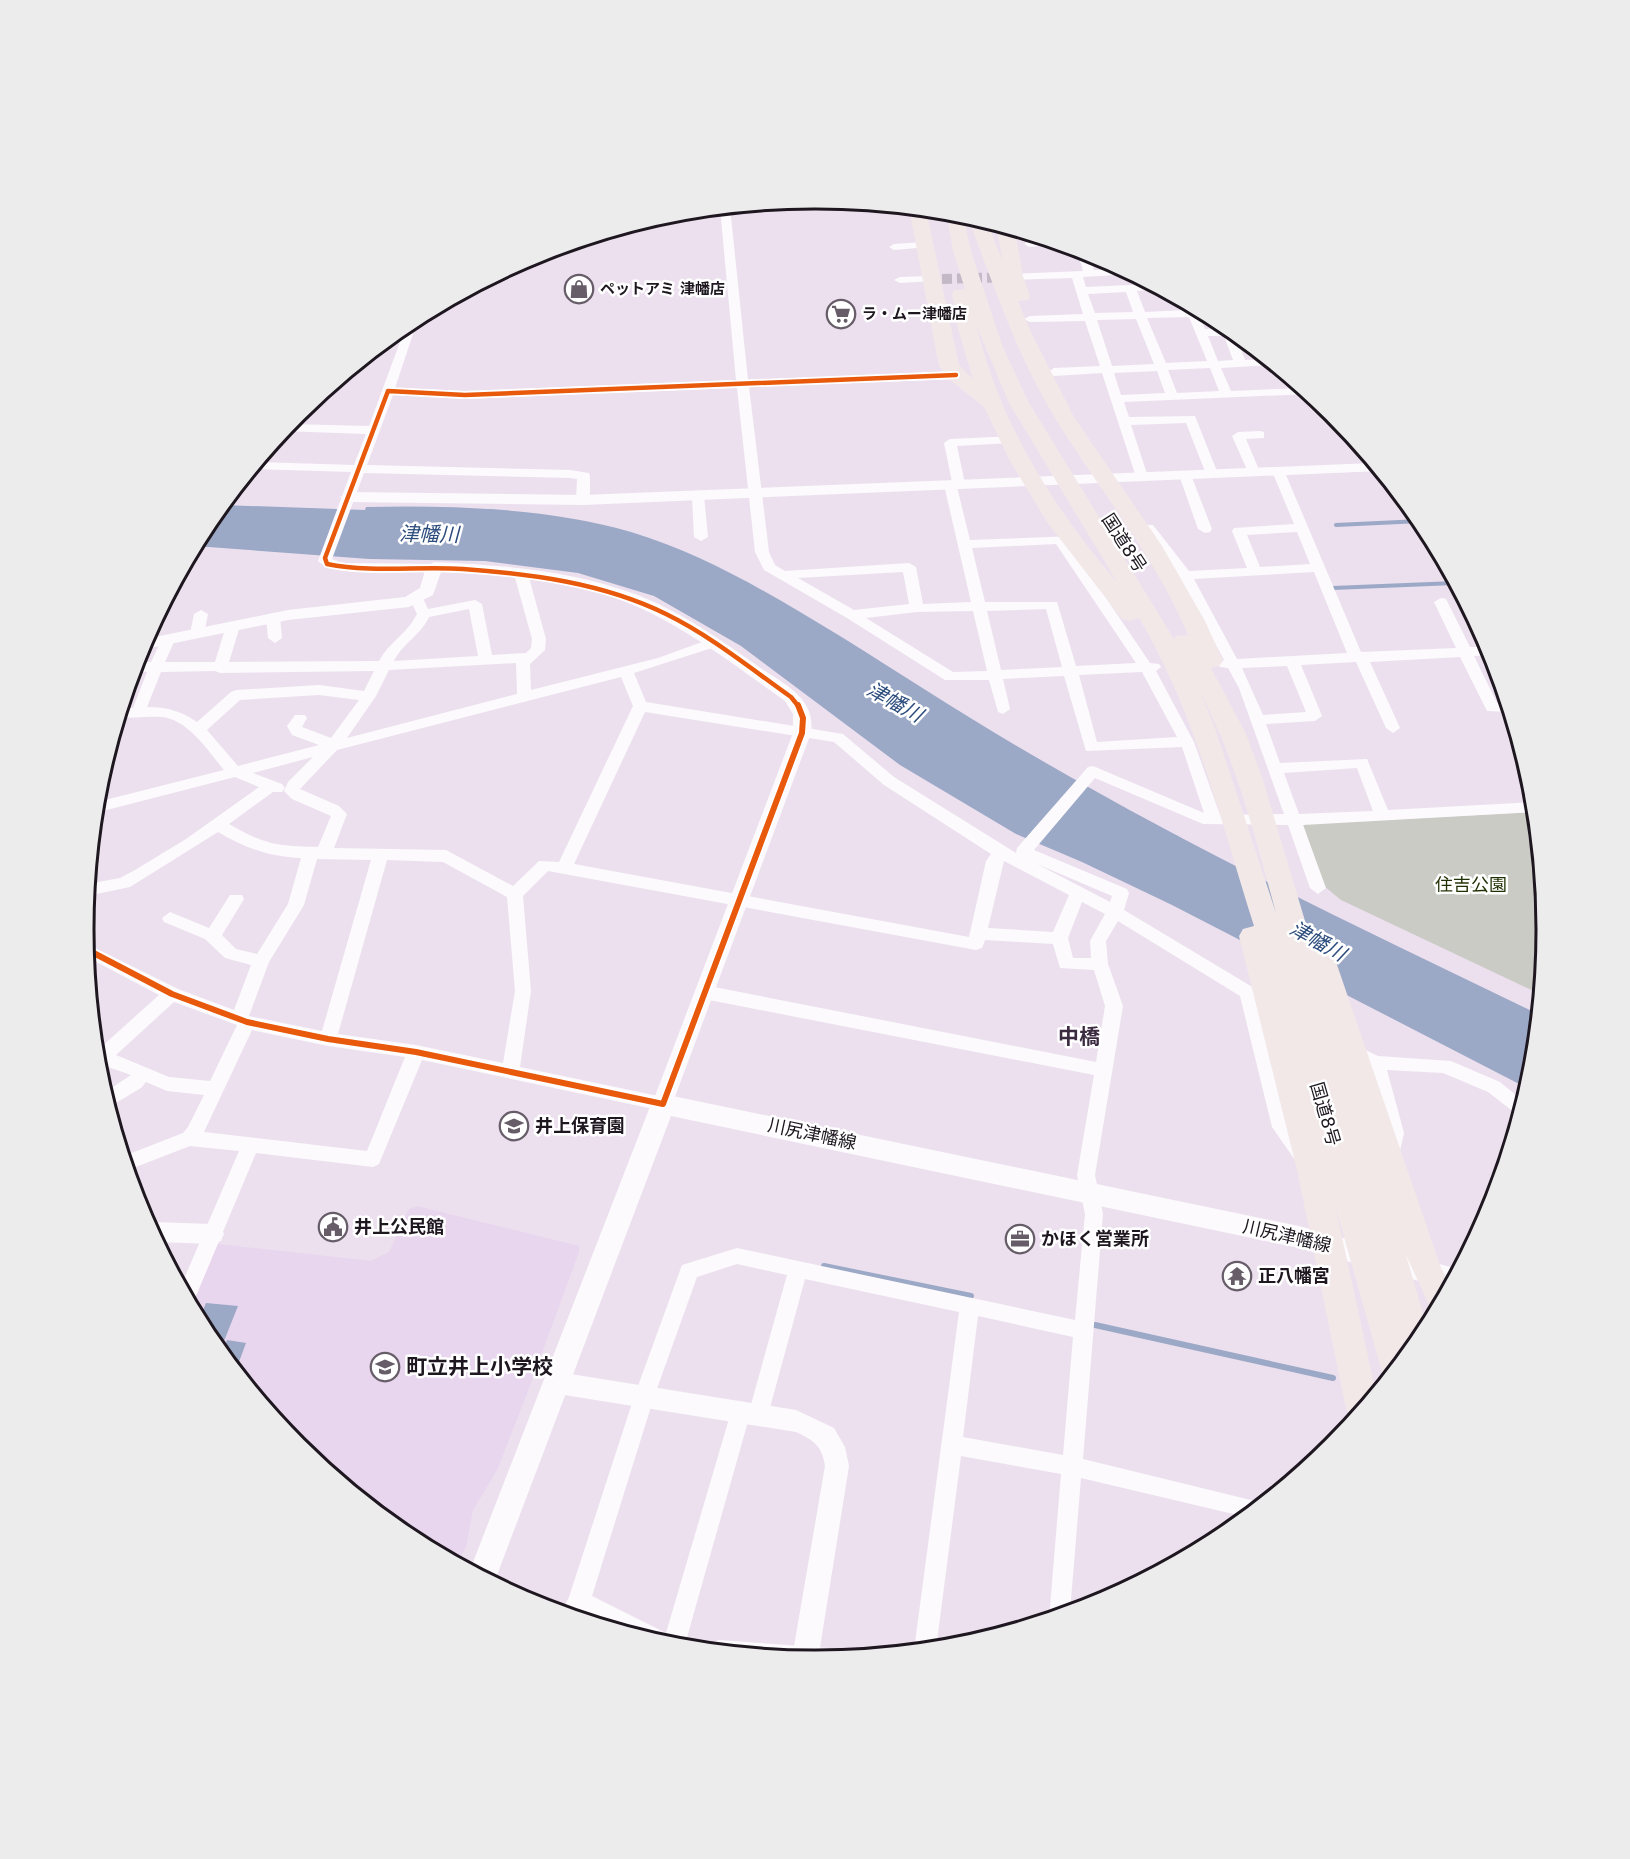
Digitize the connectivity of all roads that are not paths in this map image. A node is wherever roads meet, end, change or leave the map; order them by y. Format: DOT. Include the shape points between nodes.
graph roads {
  1 [pos="726,215"];
  2 [pos="919,217"];
  3 [pos="949,222"];
  4 [pos="956,223"];
  5 [pos="974,227"];
  6 [pos="981,229"];
  7 [pos="1007,236"];
  8 [pos="1029,244"];
  9 [pos="1036,244"];
  10 [pos="924,245"];
  11 [pos="894,247"];
  12 [pos="1086,262"];
  13 [pos="1112,273"];
  14 [pos="1076,274"];
  15 [pos="1090,274"];
  16 [pos="1012,276"];
  17 [pos="934,279"];
  18 [pos="900,280"];
  19 [pos="1130,288"];
  20 [pos="1143,288"];
  21 [pos="1081,291"];
  22 [pos="1184,311"];
  23 [pos="1141,315"];
  24 [pos="1089,317"];
  25 [pos="1030,319"];
  26 [pos="1198,320"];
  27 [pos="1218,332"];
  28 [pos="1201,333"];
  29 [pos="409,334"];
  30 [pos="1232,342"];
  31 [pos="1260,363"];
  32 [pos="1241,364"];
  33 [pos="1214,365"];
  34 [pos="1162,368"];
  35 [pos="1108,370"];
  36 [pos="1054,372"];
  37 [pos="956,375"];
  38 [pos="742,384"];
  39 [pos="388,391"];
  40 [pos="1294,391"];
  41 [pos="1226,394"];
  42 [pos="1173,397"];
  43 [pos="1117,399"];
  44 [pos="992,404"];
  45 [pos="1125,421"];
  46 [pos="298,428"];
  47 [pos="372,430"];
  48 [pos="1260,435"];
  49 [pos="1011,439"];
  50 [pos="1070,457"];
  51 [pos="263,466"];
  52 [pos="1368,467"];
  53 [pos="358,468"];
  54 [pos="1278,471"];
  55 [pos="1254,472"];
  56 [pos="1212,474"];
  57 [pos="1185,475"];
  58 [pos="1142,477"];
  59 [pos="1106,478"];
  60 [pos="1032,481"];
  61 [pos="955,484"];
  62 [pos="754,494"];
  63 [pos="698,496"];
  64 [pos="583,500"];
  65 [pos="346,503"];
  66 [pos="1094,511"];
  67 [pos="1136,521"];
  68 [pos="1301,528"];
  69 [pos="1205,529"];
  70 [pos="701,537"];
  71 [pos="1065,539"];
  72 [pos="965,544"];
  73 [pos="434,567"];
  74 [pos="1318,568"];
  75 [pos="1255,571"];
  76 [pos="521,574"];
  77 [pos="783,574"];
  78 [pos="1185,575"];
  79 [pos="1441,602"];
  80 [pos="980,606"];
  81 [pos="420,607"];
  82 [pos="917,608"];
  83 [pos="201,614"];
  84 [pos="852,615"];
  85 [pos="273,617"];
  86 [pos="233,626"];
  87 [pos="198,634"];
  88 [pos="275,638"];
  89 [pos="167,642"];
  90 [pos="713,643"];
  91 [pos="154,644"];
  92 [pos="1480,651"];
  93 [pos="1465,652"];
  94 [pos="531,657"];
  95 [pos="1358,657"];
  96 [pos="486,660"];
  97 [pos="1292,660"];
  98 [pos="286,662"];
  99 [pos="324,664"];
  100 [pos="1227,664"];
  101 [pos="383,666"];
  102 [pos="144,667"];
  103 [pos="1150,667"];
  104 [pos="158,668"];
  105 [pos="220,668"];
  106 [pos="625,670"];
  107 [pos="1070,672"];
  108 [pos="994,675"];
  109 [pos="319,690"];
  110 [pos="276,693"];
  111 [pos="369,696"];
  112 [pos="524,697"];
  113 [pos="640,706"];
  114 [pos="1500,708"];
  115 [pos="1003,710"];
  116 [pos="139,712"];
  117 [pos="128,713"];
  118 [pos="300,718"];
  119 [pos="1257,720"];
  120 [pos="1393,728"];
  121 [pos="198,730"];
  122 [pos="802,733"];
  123 [pos="1234,734"];
  124 [pos="1195,735"];
  125 [pos="334,745"];
  126 [pos="1276,768"];
  127 [pos="234,771"];
  128 [pos="271,786"];
  129 [pos="292,791"];
  130 [pos="105,805"];
  131 [pos="1525,807"];
  132 [pos="1221,811"];
  133 [pos="1382,815"];
  134 [pos="1292,819"];
  135 [pos="216,824"];
  136 [pos="317,853"];
  137 [pos="1002,853"];
  138 [pos="381,854"];
  139 [pos="564,868"];
  140 [pos="96,888"];
  141 [pos="1318,888"];
  142 [pos="1078,893"];
  143 [pos="515,894"];
  144 [pos="236,899"];
  145 [pos="739,899"];
  146 [pos="1115,912"];
  147 [pos="170,918"];
  148 [pos="979,933"];
  149 [pos="212,937"];
  150 [pos="1060,938"];
  151 [pos="95,954"];
  152 [pos="261,961"];
  153 [pos="1100,964"];
  154 [pos="704,992"];
  155 [pos="172,994"];
  156 [pos="1248,995"];
  157 [pos="243,1021"];
  158 [pos="1291,1035"];
  159 [pos="328,1039"];
  160 [pos="105,1051"];
  161 [pos="416,1052"];
  162 [pos="106,1059"];
  163 [pos="1356,1062"];
  164 [pos="1103,1070"];
  165 [pos="510,1072"];
  166 [pos="144,1073"];
  167 [pos="214,1089"];
  168 [pos="114,1095"];
  169 [pos="1514,1103"];
  170 [pos="663,1104"];
  171 [pos="189,1138"];
  172 [pos="251,1144"];
  173 [pos="133,1160"];
  174 [pos="1312,1170"];
  175 [pos="1091,1192"];
  176 [pos="1365,1211"];
  177 [pos="162,1232"];
  178 [pos="213,1234"];
  179 [pos="1326,1244"];
  180 [pos="798,1269"];
  181 [pos="1440,1275"];
  182 [pos="190,1288"];
  183 [pos="970,1305"];
  184 [pos="1402,1327"];
  185 [pos="1083,1330"];
  186 [pos="1398,1352"];
  187 [pos="558,1383"];
  188 [pos="644,1396"];
  189 [pos="1361,1400"];
  190 [pos="749,1414"];
  191 [pos="952,1445"];
  192 [pos="1071,1466"];
  193 [pos="1246,1507"];
  194 [pos="485,1570"];
  195 [pos="1060,1607"];
  196 [pos="575,1608"];
  197 [pos="590,1614"];
  198 [pos="676,1636"];
  199 [pos="926,1641"];
  200 [pos="814,1650"];
  1 -- 38 [label="street"];
  2 -- 10 [label="highway"];
  3 -- 44 [label="highway" via="964,319"];
  4 -- 50 [label="highway, 国道8号" via="992,345 1019,403"];
  5 -- 50 [label="highway, 国道8号" via="991,295 1013,349"];
  6 -- 50 [label="highway" via="1020,330 1064,417"];
  7 -- 16 [label="highway"];
  8 -- 9 [label="street"];
  10 -- 11 [label="street"];
  10 -- 17 [label="highway"];
  12 -- 15 [label="street"];
  13 -- 15 [label="street"];
  14 -- 15 [label="street"];
  14 -- 16 [label="street"];
  14 -- 21 [label="street"];
  16 -- 25 [label="highway"];
  17 -- 18 [label="street"];
  17 -- 37 [label="highway" via="935,330"];
  19 -- 20 [label="street"];
  19 -- 21 [label="street"];
  19 -- 23 [label="street"];
  21 -- 24 [label="street"];
  22 -- 23 [label="street"];
  23 -- 24 [label="street"];
  23 -- 34 [label="street"];
  24 -- 25 [label="street"];
  24 -- 35 [label="street"];
  25 -- 36 [label="highway"];
  26 -- 28 [label="street"];
  27 -- 28 [label="street"];
  28 -- 33 [label="street"];
  29 -- 39 [label="street"];
  30 -- 32 [label="street"];
  31 -- 32 [label="street"];
  32 -- 33 [label="street"];
  33 -- 34 [label="street"];
  33 -- 41 [label="street"];
  34 -- 35 [label="street"];
  34 -- 42 [label="street"];
  35 -- 36 [label="street"];
  35 -- 43 [label="street"];
  36 -- 50 [label="highway" via="1089,444"];
  37 -- 38 [label="street"];
  37 -- 44 [label="highway"];
  38 -- 39 [label="street" via="465,395"];
  38 -- 62 [label="street"];
  39 -- 47 [label="street"];
  40 -- 41 [label="street"];
  41 -- 42 [label="street"];
  42 -- 43 [label="street"];
  43 -- 45 [label="street"];
  44 -- 49 [label="highway"];
  45 -- 56 [label="street" via="1191,418"];
  45 -- 58 [label="street"];
  46 -- 47 [label="street"];
  47 -- 53 [label="street"];
  48 -- 55 [label="street" via="1238,436"];
  49 -- 60 [label="highway"];
  49 -- 61 [label="street" via="950,443"];
  50 -- 59 [label="highway"];
  50 -- 66 [label="highway, 国道8号"];
  51 -- 53 [label="street"];
  52 -- 54 [label="street"];
  53 -- 64 [label="street" via="584,476"];
  53 -- 65 [label="street"];
  54 -- 55 [label="street"];
  54 -- 68 [label="street"];
  55 -- 56 [label="street"];
  56 -- 57 [label="street"];
  57 -- 58 [label="street"];
  57 -- 69 [label="street"];
  58 -- 59 [label="street"];
  59 -- 60 [label="street"];
  59 -- 67 [label="highway"];
  60 -- 61 [label="street"];
  60 -- 71 [label="highway"];
  61 -- 62 [label="street"];
  61 -- 72 [label="street"];
  62 -- 63 [label="street"];
  62 -- 77 [label="street" via="762,552 768,567"];
  63 -- 64 [label="street"];
  63 -- 70 [label="street"];
  64 -- 65 [label="street"];
  65 -- 73 [label="street" via="325,558 327,564"];
  66 -- 123 [label="highway, 国道8号" via="1183,640"];
  66 -- 124 [label="highway, 国道8号" via="1170,651"];
  67 -- 78 [label="street" via="1142,521"];
  67 -- 123 [label="highway" via="1194,621 1237,719"];
  68 -- 74 [label="street"];
  68 -- 75 [label="street" via="1239,531"];
  71 -- 72 [label="street"];
  71 -- 103 [label="street"];
  71 -- 124 [label="highway" via="1141,630 1194,720"];
  72 -- 80 [label="street"];
  73 -- 76 [label="street"];
  73 -- 81 [label="street"];
  74 -- 75 [label="street"];
  74 -- 95 [label="street"];
  75 -- 78 [label="street"];
  76 -- 90 [label="street" via="586,585 618,595 651,607"];
  76 -- 94 [label="street" via="538,639 538,650"];
  77 -- 82 [label="street" via="909,567"];
  77 -- 84 [label="street"];
  78 -- 100 [label="street"];
  79 -- 93 [label="street"];
  80 -- 82 [label="street"];
  80 -- 107 [label="street" via="1052,605"];
  80 -- 108 [label="street"];
  81 -- 85 [label="street"];
  81 -- 96 [label="street" via="475,604"];
  81 -- 101 [label="street" via="417,628 397,644"];
  82 -- 84 [label="street"];
  83 -- 87 [label="street"];
  84 -- 108 [label="street" via="950,676"];
  85 -- 86 [label="street"];
  85 -- 88 [label="street"];
  86 -- 87 [label="street"];
  86 -- 105 [label="street"];
  87 -- 89 [label="street"];
  89 -- 91 [label="street"];
  89 -- 104 [label="street"];
  90 -- 106 [label="street"];
  90 -- 122 [label="street" via="803,709"];
  92 -- 93 [label="street"];
  93 -- 95 [label="street"];
  93 -- 114 [label="street" via="1492,708"];
  94 -- 96 [label="street"];
  94 -- 112 [label="street" via="523,663"];
  95 -- 97 [label="street"];
  95 -- 120 [label="street"];
  96 -- 101 [label="street"];
  97 -- 100 [label="street"];
  97 -- 119 [label="street" via="1315,716"];
  98 -- 99 [label="street"];
  98 -- 105 [label="street"];
  98 -- 110 [label="street"];
  99 -- 101 [label="street"];
  99 -- 109 [label="street"];
  100 -- 119 [label="street" via="1246,688"];
  101 -- 111 [label="street"];
  102 -- 104 [label="street"];
  103 -- 107 [label="street"];
  103 -- 124 [label="street"];
  104 -- 105 [label="street"];
  104 -- 116 [label="street" via="142,695"];
  106 -- 112 [label="street"];
  106 -- 113 [label="street"];
  107 -- 108 [label="street"];
  107 -- 124 [label="street" via="1091,747"];
  108 -- 115 [label="street"];
  109 -- 110 [label="street"];
  109 -- 111 [label="street"];
  110 -- 121 [label="street" via="236,695"];
  111 -- 125 [label="street"];
  112 -- 125 [label="street"];
  113 -- 122 [label="street"];
  113 -- 139 [label="street"];
  116 -- 117 [label="street"];
  116 -- 121 [label="street" via="178,716"];
  118 -- 125 [label="street" via="294,726 297,730"];
  119 -- 126 [label="street"];
  121 -- 127 [label="street"];
  122 -- 137 [label="street" via="838,738 889,781"];
  122 -- 145 [label="street"];
  123 -- 163 [label="highway, 国道8号" via="1276,871 1292,886 1300,901"];
  124 -- 132 [label="highway, 国道8号"];
  125 -- 127 [label="street"];
  125 -- 129 [label="street"];
  126 -- 133 [label="street" via="1362,763"];
  126 -- 134 [label="street"];
  127 -- 128 [label="street"];
  127 -- 130 [label="street"];
  128 -- 129 [label="street"];
  128 -- 135 [label="street"];
  129 -- 136 [label="street" via="339,814"];
  131 -- 133 [label="street"];
  132 -- 134 [label="street"];
  132 -- 146 [label="street" via="1203,819 1093,771 1023,852 1121,893"];
  132 -- 158 [label="highway, 国道8号" via="1246,861 1242,876 1248,916"];
  133 -- 134 [label="street"];
  134 -- 141 [label="street"];
  135 -- 136 [label="street" via="277,852"];
  135 -- 140 [label="street" via="141,874 124,883"];
  136 -- 138 [label="street"];
  136 -- 152 [label="street" via="296,905"];
  137 -- 142 [label="street"];
  137 -- 148 [label="street" via="994,861"];
  138 -- 143 [label="street" via="446,856"];
  138 -- 159 [label="street"];
  139 -- 143 [label="street" via="545,865"];
  139 -- 145 [label="street"];
  142 -- 146 [label="street"];
  142 -- 150 [label="street"];
  143 -- 165 [label="street" via="523,991"];
  144 -- 149 [label="street"];
  145 -- 148 [label="street" via="976,944"];
  145 -- 154 [label="street"];
  146 -- 153 [label="street" via="1098,940"];
  146 -- 156 [label="street"];
  147 -- 149 [label="street"];
  148 -- 150 [label="street"];
  149 -- 152 [label="street" via="231,954"];
  150 -- 153 [label="street" via="1066,964"];
  151 -- 155 [label="street"];
  152 -- 157 [label="street"];
  153 -- 164 [label="street" via="1114,1006"];
  154 -- 164 [label="street"];
  154 -- 170 [label="street"];
  155 -- 157 [label="street"];
  155 -- 160 [label="street"];
  156 -- 163 [label="street"];
  156 -- 174 [label="street" via="1281,1126"];
  157 -- 159 [label="street"];
  157 -- 167 [label="street"];
  158 -- 174 [label="highway"];
  158 -- 176 [label="highway, 国道8号"];
  159 -- 161 [label="street"];
  161 -- 165 [label="street"];
  161 -- 172 [label="street" via="373,1159"];
  162 -- 166 [label="street"];
  163 -- 169 [label="street" via="1445,1066 1494,1087"];
  163 -- 176 [label="highway, 国道8号"];
  163 -- 181 [label="highway" via="1391,1164"];
  164 -- 175 [label="street" via="1086,1175"];
  165 -- 170 [label="street"];
  166 -- 167 [label="street" via="167,1084"];
  166 -- 168 [label="street"];
  167 -- 171 [label="street"];
  170 -- 175 [label="main road, 川尻津幡線"];
  170 -- 187 [label="main road"];
  171 -- 172 [label="street"];
  171 -- 173 [label="street"];
  172 -- 178 [label="street"];
  174 -- 179 [label="highway"];
  175 -- 179 [label="main road, 川尻津幡線"];
  175 -- 185 [label="street" via="1094,1214"];
  176 -- 184 [label="highway, 国道8号"];
  177 -- 178 [label="street"];
  178 -- 182 [label="street"];
  179 -- 181 [label="main road, 川尻津幡線"];
  179 -- 189 [label="highway"];
  180 -- 183 [label="street"];
  180 -- 188 [label="street" via="737,1256 689,1271"];
  180 -- 190 [label="street"];
  183 -- 185 [label="street"];
  183 -- 191 [label="street"];
  184 -- 186 [label="highway, 国道8号"];
  185 -- 192 [label="street"];
  187 -- 188 [label="street"];
  187 -- 194 [label="main road"];
  188 -- 190 [label="street"];
  188 -- 196 [label="street"];
  190 -- 198 [label="street"];
  190 -- 200 [label="street" via="796,1421 823,1431 835,1446 837,1466"];
  191 -- 192 [label="street"];
  191 -- 199 [label="street"];
  192 -- 193 [label="street"];
  192 -- 195 [label="street"];
  196 -- 197 [label="street"];
}
